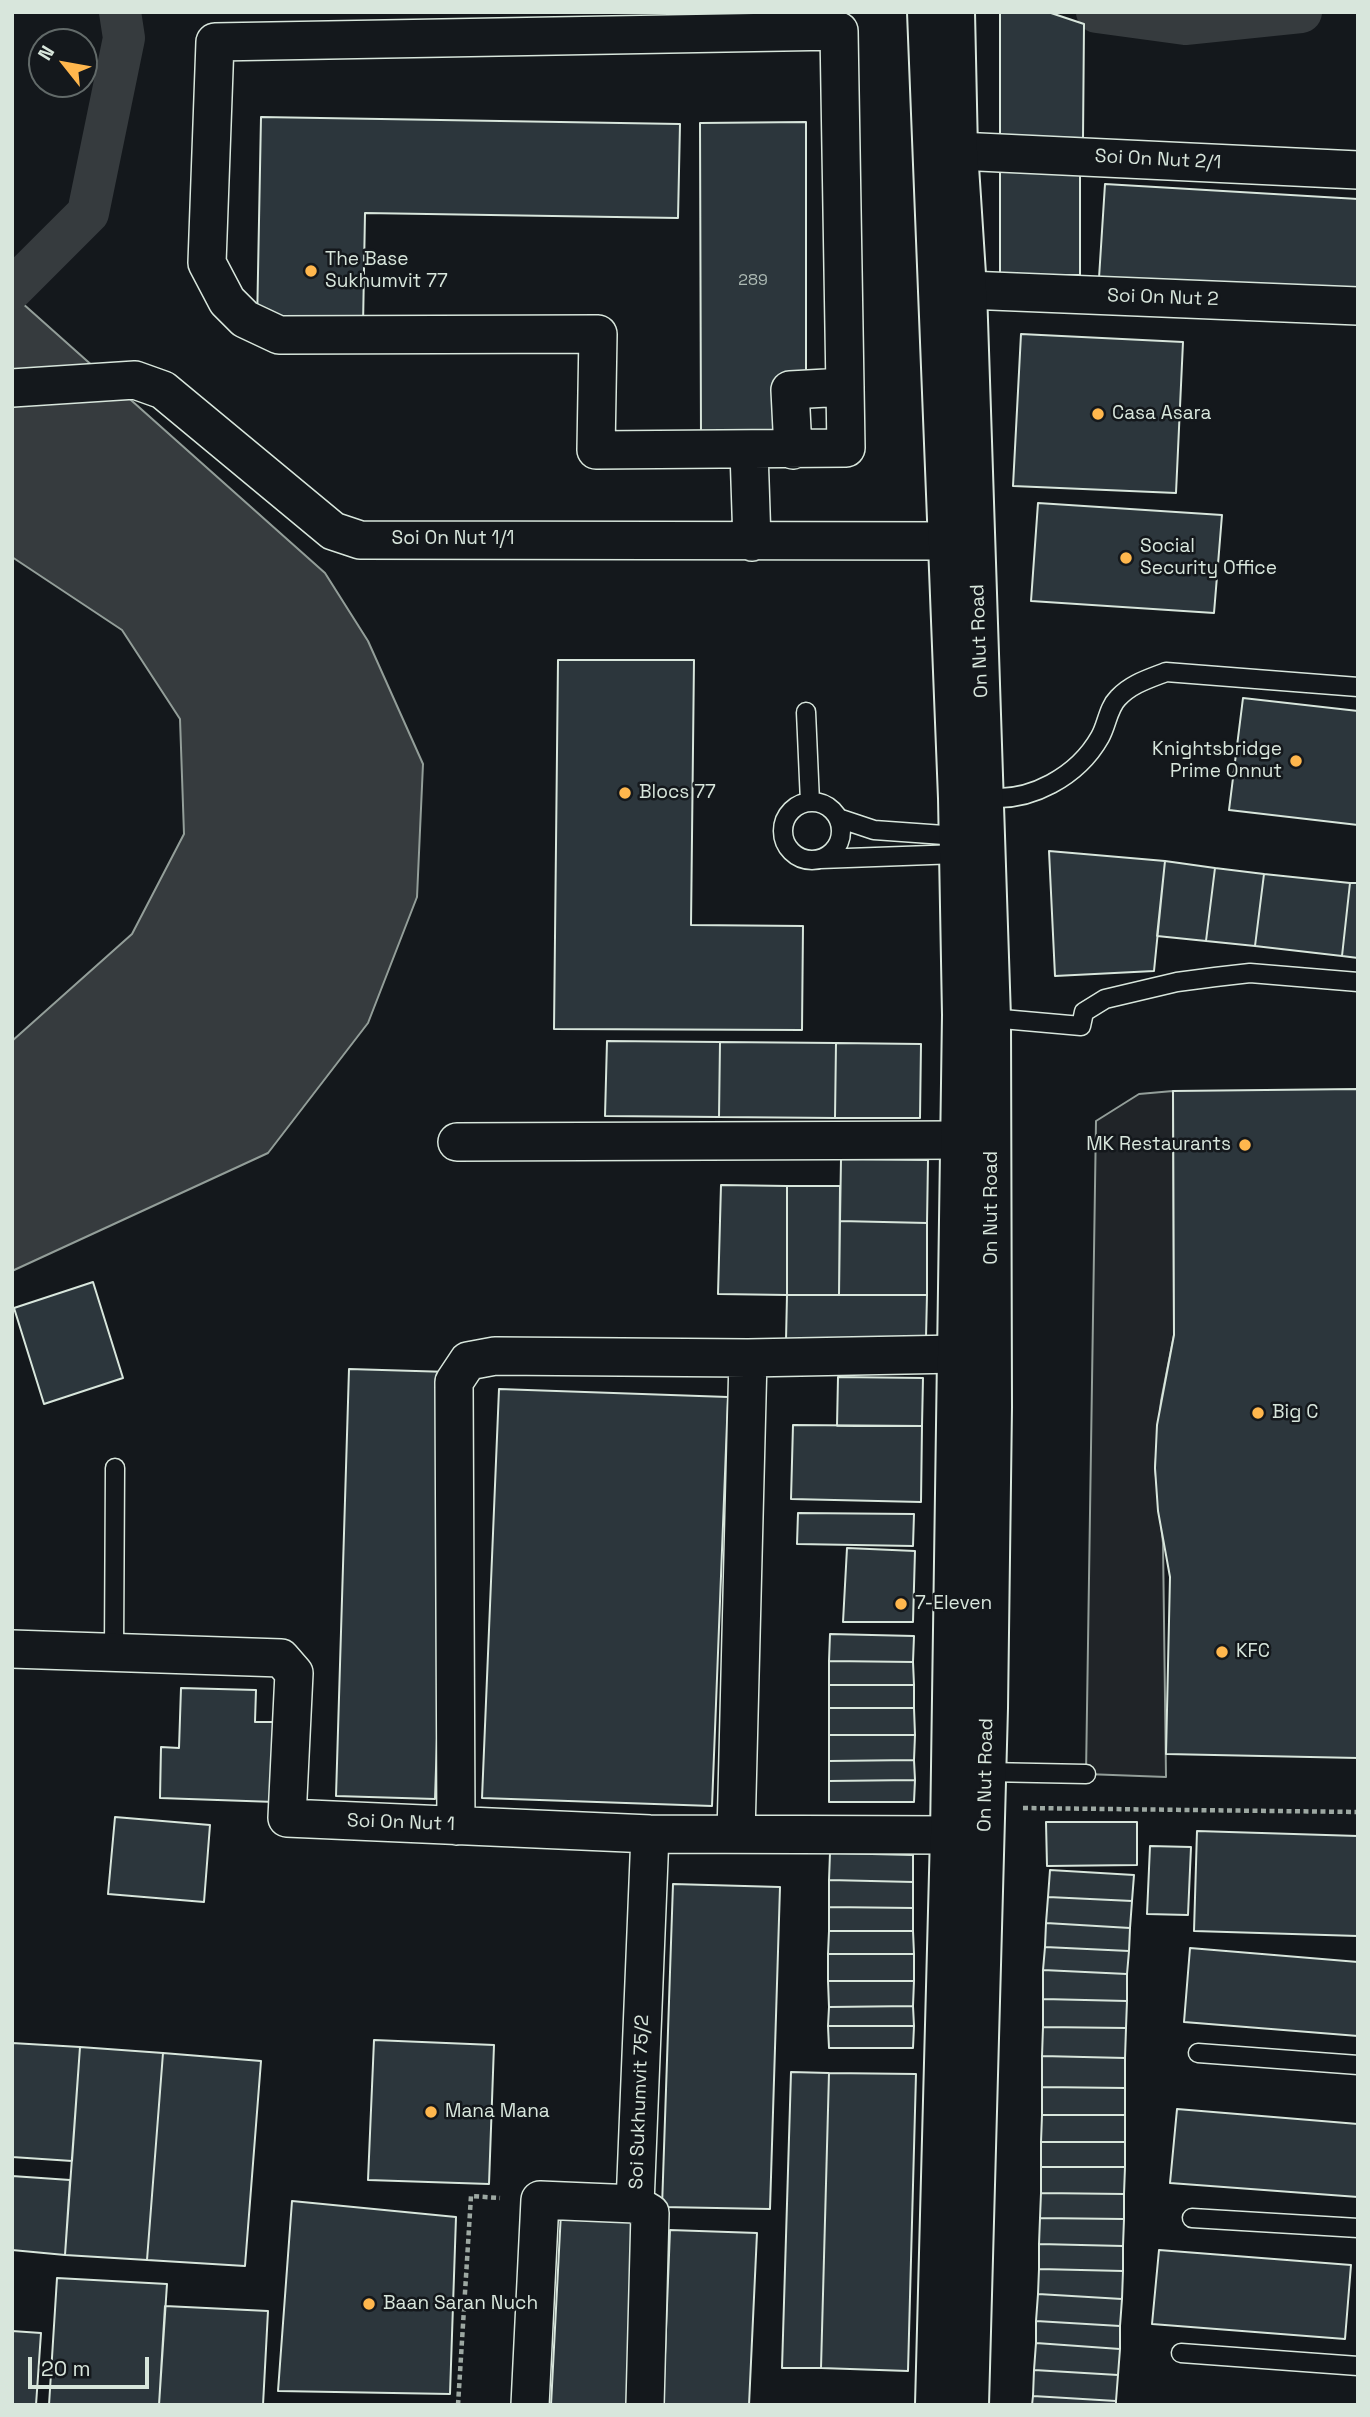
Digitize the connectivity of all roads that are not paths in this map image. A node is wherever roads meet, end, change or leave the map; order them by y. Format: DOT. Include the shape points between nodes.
graph roads {
  1 [pos="927,12"];
  2 [pos="955,12"];
  3 [pos="945,151"];
  4 [pos="1358,170"];
  5 [pos="952,291"];
  6 [pos="1358,306"];
  7 [pos="845,387"];
  8 [pos="12,388"];
  9 [pos="793,450"];
  10 [pos="749,451"];
  11 [pos="752,541"];
  12 [pos="949,541"];
  13 [pos="1358,687"];
  14 [pos="806,712"];
  15 [pos="972,798"];
  16 [pos="810,802"];
  17 [pos="838,818"];
  18 [pos="958,845"];
  19 [pos="820,859"];
  20 [pos="1358,982"];
  21 [pos="977,1017"];
  22 [pos="959,1140"];
  23 [pos="457,1142"];
  24 [pos="958,1354"];
  25 [pos="748,1358"];
  26 [pos="115,1468"];
  27 [pos="12,1648"];
  28 [pos="114,1651"];
  29 [pos="987,1772"];
  30 [pos="1086,1774"];
  31 [pos="456,1826"];
  32 [pos="650,1834"];
  33 [pos="736,1834"];
  34 [pos="950,1835"];
  35 [pos="1198,2053"];
  36 [pos="1358,2065"];
  37 [pos="635,2204"];
  38 [pos="1192,2218"];
  39 [pos="1358,2228"];
  40 [pos="1181,2353"];
  41 [pos="1358,2367"];
  42 [pos="530,2405"];
  43 [pos="645,2405"];
  44 [pos="935,2405"];
  45 [pos="969,2405"];
  1 -- 3 [label="main road, On Nut Road"];
  2 -- 3 [label="main road, On Nut Road"];
  3 -- 4 [label="street, Soi On Nut 2/1"];
  3 -- 5 [label="main road, On Nut Road"];
  5 -- 6 [label="street, Soi On Nut 2"];
  5 -- 12 [label="main road, On Nut Road"];
  5 -- 15 [label="main road, On Nut Road"];
  7 -- 9 [label="street" via="846,448"];
  7 -- 9 [label="street" via="790,390"];
  7 -- 10 [label="street" via="839,31 215,42 206,263 227,301 245,319 279,335 598,334 596,450"];
  8 -- 11 [label="street, Soi On Nut 1/1" via="135,380 163,390 333,531 360,540"];
  9 -- 10 [label="street"];
  10 -- 11 [label="street"];
  11 -- 12 [label="street, Soi On Nut 1/1"];
  12 -- 15 [label="main road, On Nut Road"];
  13 -- 15 [label="lane" via="1166,672 1138,682 1115,701 1086,760 1060,781 1003,800"];
  14 -- 16 [label="lane"];
  15 -- 18 [label="main road, On Nut Road"];
  15 -- 21 [label="main road, On Nut Road"];
  16 -- 17 [label="lane" via="824,804"];
  16 -- 19 [label="lane" via="789,812 784,839 793,854"];
  17 -- 18 [label="lane" via="874,830"];
  17 -- 19 [label="lane" via="841,827 836,847"];
  18 -- 19 [label="lane"];
  18 -- 21 [label="main road, On Nut Road"];
  20 -- 21 [label="lane" via="1238,974 1105,999 1084,1012 1081,1026"];
  21 -- 22 [label="main road, On Nut Road"];
  21 -- 29 [label="main road, On Nut Road" via="992,1407"];
  22 -- 23 [label="street"];
  22 -- 24 [label="main road, On Nut Road"];
  24 -- 25 [label="street"];
  24 -- 34 [label="main road, On Nut Road"];
  25 -- 31 [label="street" via="495,1356 468,1361 454,1382"];
  25 -- 33 [label="street"];
  26 -- 28 [label="lane"];
  27 -- 28 [label="street, Soi On Nut 1"];
  28 -- 31 [label="street, Soi On Nut 1" via="281,1658 295,1673 288,1818"];
  29 -- 30 [label="lane"];
  29 -- 45 [label="main road, On Nut Road"];
  31 -- 32 [label="street, Soi On Nut 1"];
  32 -- 33 [label="street, Soi On Nut 1"];
  32 -- 37 [label="street, Soi Sukhumvit 75/2"];
  33 -- 34 [label="street, Soi On Nut 1"];
  34 -- 44 [label="main road, On Nut Road"];
  35 -- 36 [label="lane"];
  37 -- 42 [label="street" via="540,2200"];
  37 -- 43 [label="street, Soi Sukhumvit 75/2" via="650,2213"];
  38 -- 39 [label="lane"];
  40 -- 41 [label="lane"];
}
